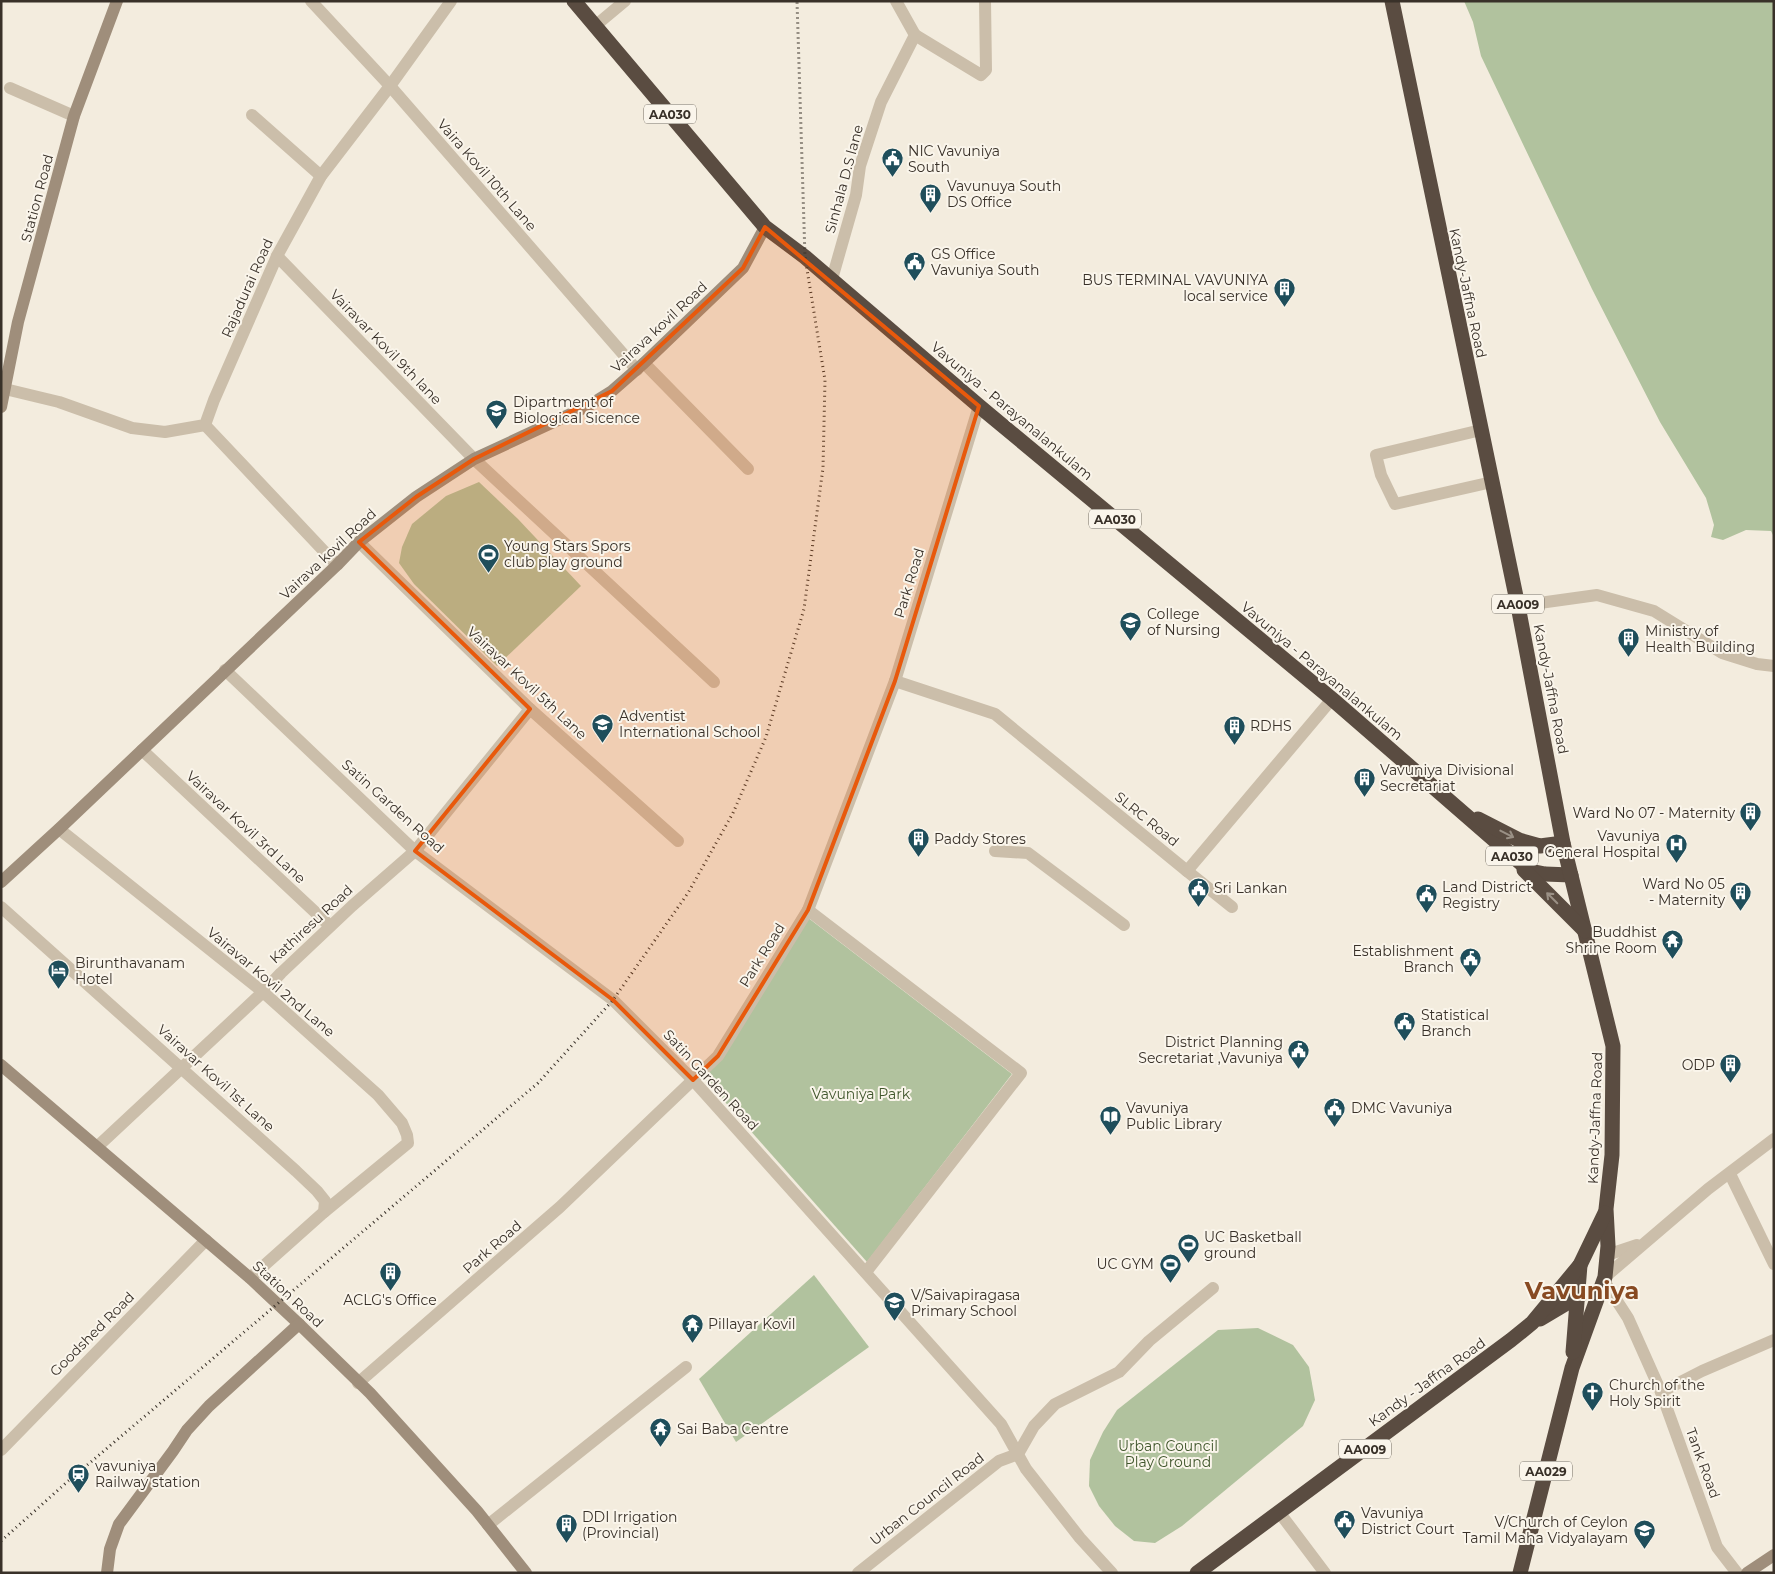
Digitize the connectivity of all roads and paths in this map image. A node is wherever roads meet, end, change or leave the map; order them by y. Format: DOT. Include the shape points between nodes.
graph roads {
  1 [pos="117,1"];
  2 [pos="312,1"];
  3 [pos="450,1"];
  4 [pos="574,1"];
  5 [pos="625,1"];
  6 [pos="896,1"];
  7 [pos="985,1"];
  8 [pos="1392,1"];
  9 [pos="595,26"];
  10 [pos="915,35"];
  11 [pos="390,86"];
  12 [pos="10,88"];
  13 [pos="74,116"];
  14 [pos="252,116"];
  15 [pos="321,176"];
  16 [pos="765,227"];
  17 [pos="277,256"];
  18 [pos="832,279"];
  19 [pos="640,367"];
  20 [pos="5,389"];
  21 [pos="979,406"];
  22 [pos="1,407"];
  23 [pos="206,425"];
  24 [pos="1481,430"];
  25 [pos="474,459"];
  26 [pos="748,470"];
  27 [pos="1492,482"];
  28 [pos="359,542"];
  29 [pos="337,565"];
  30 [pos="1518,606"];
  31 [pos="1774,666"];
  32 [pos="225,670"];
  33 [pos="895,681"];
  34 [pos="714,682"];
  35 [pos="1332,699"];
  36 [pos="530,709"];
  37 [pos="142,750"];
  38 [pos="1463,812"];
  39 [pos="59,829"];
  40 [pos="678,842"];
  41 [pos="1563,843"];
  42 [pos="1500,846"];
  43 [pos="415,851"];
  44 [pos="995,852"];
  45 [pos="1187,871"];
  46 [pos="1572,875"];
  47 [pos="1,882"];
  48 [pos="1,907"];
  49 [pos="1232,907"];
  50 [pos="808,910"];
  51 [pos="1124,925"];
  52 [pos="330,926"];
  53 [pos="1586,932"];
  54 [pos="263,992"];
  55 [pos="1,1065"];
  56 [pos="183,1068"];
  57 [pos="693,1080"];
  58 [pos="1774,1139"];
  59 [pos="97,1147"];
  60 [pos="1730,1174"];
  61 [pos="1606,1209"];
  62 [pos="324,1212"];
  63 [pos="206,1240"];
  64 [pos="1644,1242"];
  65 [pos="1607,1255"];
  66 [pos="1774,1264"];
  67 [pos="1580,1265"];
  68 [pos="866,1272"];
  69 [pos="250,1278"];
  70 [pos="1604,1279"];
  71 [pos="1213,1288"];
  72 [pos="1577,1298"];
  73 [pos="1546,1316"];
  74 [pos="1532,1323"];
  75 [pos="299,1324"];
  76 [pos="1574,1328"];
  77 [pos="1774,1340"];
  78 [pos="686,1367"];
  79 [pos="1572,1368"];
  80 [pos="358,1383"];
  81 [pos="1661,1392"];
  82 [pos="1,1450"];
  83 [pos="1018,1454"];
  84 [pos="1278,1512"];
  85 [pos="488,1525"];
  86 [pos="1774,1555"];
  87 [pos="108,1573"];
  88 [pos="526,1573"];
  89 [pos="858,1573"];
  90 [pos="1112,1573"];
  91 [pos="1196,1573"];
  92 [pos="1325,1573"];
  93 [pos="1520,1573"];
  94 [pos="1737,1573"];
  95 [pos="1747,1573"];
  1 -- 13 [label="street, Station Road"];
  2 -- 11 [label="street, Vaira Kovil 10th Lane"];
  3 -- 11 [label="street, Rajadurai Road"];
  4 -- 9 [label="highway, Vavuniya - Parayanalankulam / AA030"];
  5 -- 9 [label="street"];
  6 -- 10 [label="street"];
  7 -- 10 [label="street" via="986,70 981,76"];
  8 -- 24 [label="highway, Kandy-Jaffna Road / AA009"];
  9 -- 16 [label="highway, Vavuniya - Parayanalankulam / AA030"];
  10 -- 18 [label="street, Sinhala D.S lane" via="881,102 860,166 856,195"];
  11 -- 15 [label="street, Rajadurai Road"];
  11 -- 19 [label="street, Vaira Kovil 10th Lane"];
  12 -- 13 [label="street"];
  13 -- 20 [label="street, Station Road" via="18,322"];
  14 -- 15 [label="street"];
  15 -- 17 [label="street, Rajadurai Road"];
  16 -- 18 [label="highway, Vavuniya - Parayanalankulam / AA030"];
  16 -- 19 [label="street, Vairava kovil Road" via="743,268"];
  17 -- 23 [label="street, Rajadurai Road"];
  17 -- 25 [label="street, Vairavar Kovil 9th lane"];
  18 -- 21 [label="highway, Vavuniya - Parayanalankulam / AA030"];
  19 -- 25 [label="street, Vairava kovil Road" via="588,406"];
  19 -- 26 [label="street, Vaira Kovil 10th Lane"];
  20 -- 22 [label="street, Station Road"];
  20 -- 23 [label="street" via="59,402 132,428 165,432"];
  21 -- 33 [label="street, Park Road"];
  21 -- 35 [label="highway, Vavuniya - Parayanalankulam / AA030"];
  23 -- 29 [label="street"];
  24 -- 27 [label="highway, Kandy-Jaffna Road / AA009"];
  24 -- 27 [label="street" via="1376,456 1380,475 1396,504"];
  25 -- 28 [label="street, Vairava kovil Road" via="416,497"];
  25 -- 34 [label="street, Vairavar Kovil 9th lane"];
  27 -- 30 [label="highway, Kandy-Jaffna Road / AA009"];
  28 -- 29 [label="street, Vairava kovil Road"];
  28 -- 36 [label="street, Vairavar Kovil 5th Lane"];
  29 -- 32 [label="street, Vairava kovil Road"];
  30 -- 31 [label="street" via="1597,595 1654,611 1722,653"];
  30 -- 41 [label="highway, Kandy-Jaffna Road / AA009"];
  32 -- 37 [label="street, Vairava kovil Road"];
  32 -- 43 [label="street, Satin Garden Road"];
  33 -- 45 [label="street, SLRC Road" via="995,714"];
  33 -- 50 [label="street, Park Road"];
  35 -- 38 [label="highway, Vavuniya - Parayanalankulam / AA030"];
  35 -- 45 [label="street"];
  36 -- 40 [label="street, Vairavar Kovil 5th Lane"];
  36 -- 43 [label="street, Kathiresu Road"];
  37 -- 39 [label="street, Vairava kovil Road"];
  37 -- 52 [label="street, Vairavar Kovil 3rd Lane"];
  38 -- 41 [label="highway, AA030, one-way" via="1519,840 1540,846"];
  38 -- 42 [label="highway, AA030"];
  39 -- 47 [label="street, Vairava kovil Road"];
  39 -- 54 [label="street, Vairavar Kovil 2nd Lane"];
  41 -- 46 [label="highway, Kandy-Jaffna Road / AA009"];
  42 -- 46 [label="highway, AA030" via="1530,871"];
  53 -- 42 [label="highway, one-way"];
  43 -- 52 [label="street, Kathiresu Road"];
  43 -- 57 [label="street, Satin Garden Road" via="613,1000"];
  44 -- 51 [label="street" via="1028,853"];
  45 -- 49 [label="street, SLRC Road"];
  46 -- 53 [label="highway, Kandy-Jaffna Road / AA009"];
  48 -- 56 [label="street, Vairavar Kovil 1st Lane"];
  50 -- 57 [label="street, Park Road" via="718,1056"];
  50 -- 68 [label="street" via="1021,1073"];
  52 -- 54 [label="street, Kathiresu Road"];
  53 -- 61 [label="highway, Kandy-Jaffna Road / AA009" via="1613,1046 1612,1155"];
  54 -- 56 [label="street, Kathiresu Road"];
  54 -- 62 [label="street, Vairavar Kovil 2nd Lane" via="378,1095 402,1123 407,1135 408,1144"];
  55 -- 59 [label="street, Station Road"];
  56 -- 59 [label="street, Kathiresu Road"];
  56 -- 62 [label="street, Vairavar Kovil 1st Lane" via="317,1191 325,1201"];
  57 -- 68 [label="street, Satin Garden Road"];
  57 -- 80 [label="street, Park Road" via="560,1207"];
  58 -- 60 [label="street"];
  59 -- 63 [label="street, Station Road"];
  60 -- 64 [label="street"];
  60 -- 66 [label="street"];
  61 -- 65 [label="highway, Kandy-Jaffna Road / AA009"];
  61 -- 67 [label="highway, Kandy-Jaffna Road / AA009"];
  62 -- 69 [label="street"];
  63 -- 69 [label="street, Station Road"];
  63 -- 82 [label="street, Goodshed Road"];
  64 -- 65 [label="street"];
  64 -- 70 [label="street"];
  65 -- 67 [label="highway"];
  65 -- 70 [label="highway, Kandy-Jaffna Road / AA009"];
  67 -- 72 [label="highway, AA029"];
  67 -- 74 [label="highway, Kandy - Jaffna Road / AA009"];
  68 -- 83 [label="street, Satin Garden Road" via="1001,1424"];
  69 -- 75 [label="street, Station Road"];
  70 -- 72 [label="highway, Kandy - Jaffna Road / AA009"];
  70 -- 79 [label="highway, AA029"];
  70 -- 81 [label="street, Tank Road" via="1628,1318"];
  71 -- 83 [label="street" via="1149,1341 1119,1372 1055,1404 1034,1426"];
  72 -- 73 [label="highway, Kandy - Jaffna Road / AA009"];
  72 -- 76 [label="highway, AA029"];
  73 -- 74 [label="highway, Kandy - Jaffna Road / AA009"];
  73 -- 76 [label="highway" via="1557,1316"];
  74 -- 84 [label="highway, Kandy - Jaffna Road / AA009"];
  75 -- 80 [label="street, Station Road"];
  75 -- 87 [label="street" via="186,1430 119,1524 110,1549"];
  76 -- 79 [label="highway, AA029"];
  77 -- 81 [label="street"];
  78 -- 85 [label="street"];
  79 -- 93 [label="highway, AA029"];
  80 -- 85 [label="street, Station Road"];
  81 -- 94 [label="street, Tank Road" via="1717,1547"];
  83 -- 89 [label="street, Urban Council Road" via="999,1461"];
  83 -- 90 [label="street, Satin Garden Road" via="1080,1538"];
  84 -- 91 [label="highway, Kandy - Jaffna Road / AA009"];
  84 -- 92 [label="street"];
  85 -- 88 [label="street, Station Road"];
  86 -- 95 [label="street"];
}
